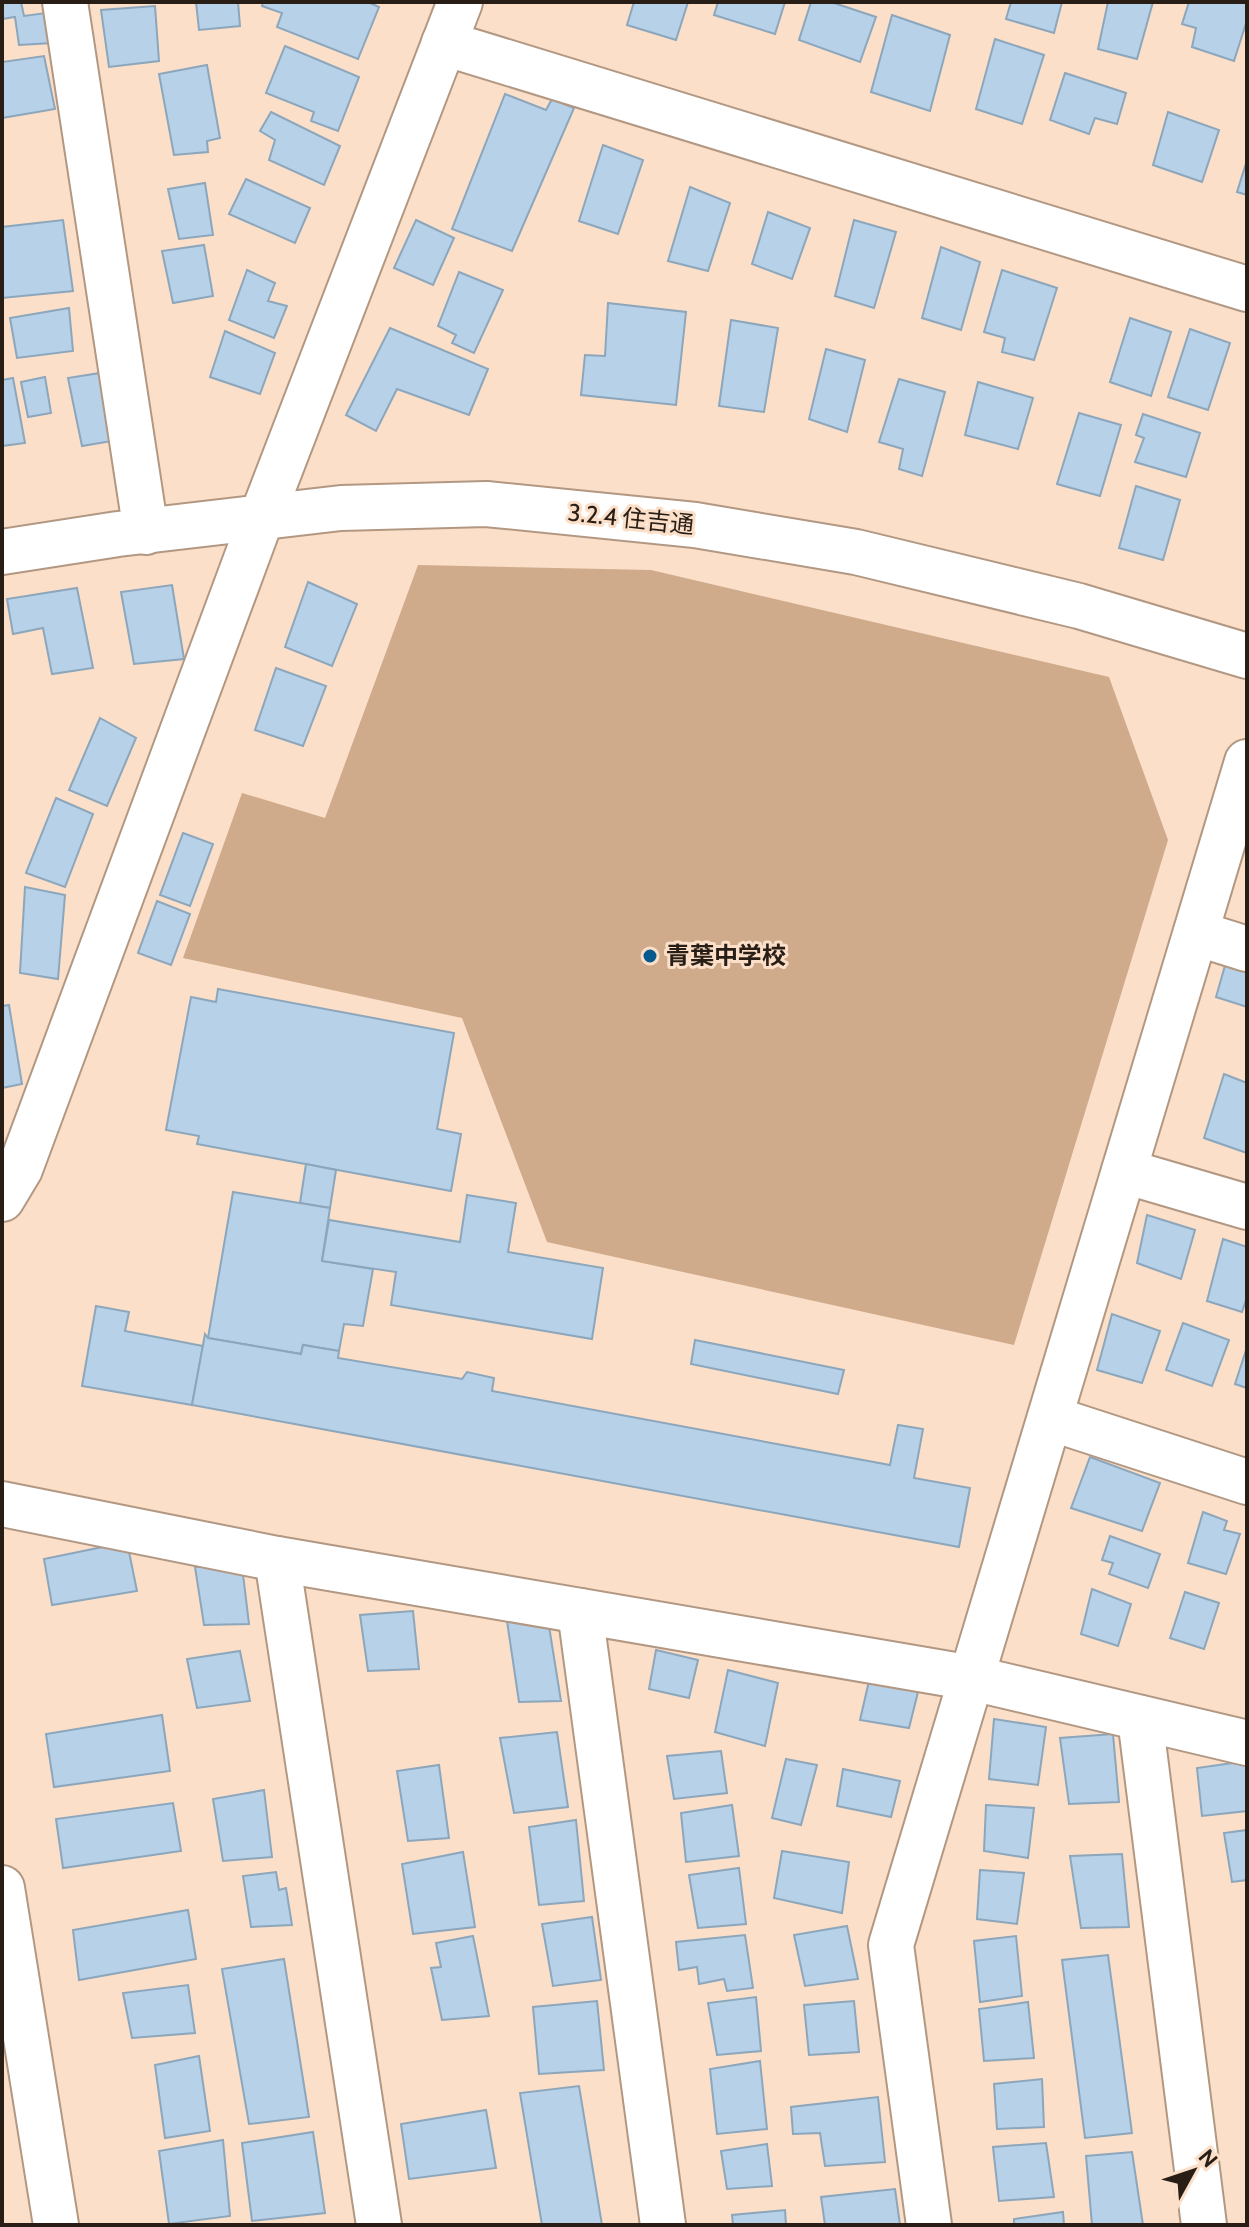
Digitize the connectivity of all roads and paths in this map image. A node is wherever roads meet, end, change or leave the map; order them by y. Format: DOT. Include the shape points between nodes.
graph roads {
  1 [pos="65,2"];
  2 [pos="460,2"];
  3 [pos="444,43"];
  4 [pos="1247,289"];
  5 [pos="261,519"];
  6 [pos="146,532"];
  7 [pos="2,552"];
  8 [pos="1247,656"];
  9 [pos="1247,762"];
  10 [pos="1196,933"];
  11 [pos="1247,949"];
  12 [pos="1124,1171"];
  13 [pos="2,1199"];
  14 [pos="1247,1207"];
  15 [pos="1050,1418"];
  16 [pos="1247,1482"];
  17 [pos="2,1504"];
  18 [pos="277,1559"];
  19 [pos="580,1611"];
  20 [pos="972,1678"];
  21 [pos="1140,1718"];
  22 [pos="1247,1743"];
  23 [pos="2,1888"];
  24 [pos="56,2225"];
  25 [pos="379,2225"];
  26 [pos="663,2225"];
  27 [pos="929,2225"];
  28 [pos="1204,2225"];
  1 -- 6 [label="street"];
  2 -- 3 [label="street"];
  3 -- 4 [label="street"];
  3 -- 5 [label="street"];
  5 -- 6 [label="street, 3.2.4 住吉通"];
  5 -- 8 [label="street, 3.2.4 住吉通" via="341,508 486,504 695,525 856,552 1079,606"];
  5 -- 13 [label="street" via="20,1169"];
  6 -- 7 [label="street, 3.2.4 住吉通"];
  9 -- 10 [label="street"];
  10 -- 11 [label="street"];
  10 -- 12 [label="street"];
  12 -- 14 [label="street"];
  12 -- 15 [label="street"];
  15 -- 16 [label="street"];
  15 -- 20 [label="street"];
  17 -- 18 [label="street"];
  18 -- 19 [label="street"];
  18 -- 25 [label="street"];
  19 -- 20 [label="street"];
  19 -- 26 [label="street"];
  20 -- 21 [label="street"];
  20 -- 27 [label="street" via="891,1945"];
  21 -- 22 [label="street"];
  21 -- 28 [label="street"];
  23 -- 24 [label="street"];
}
